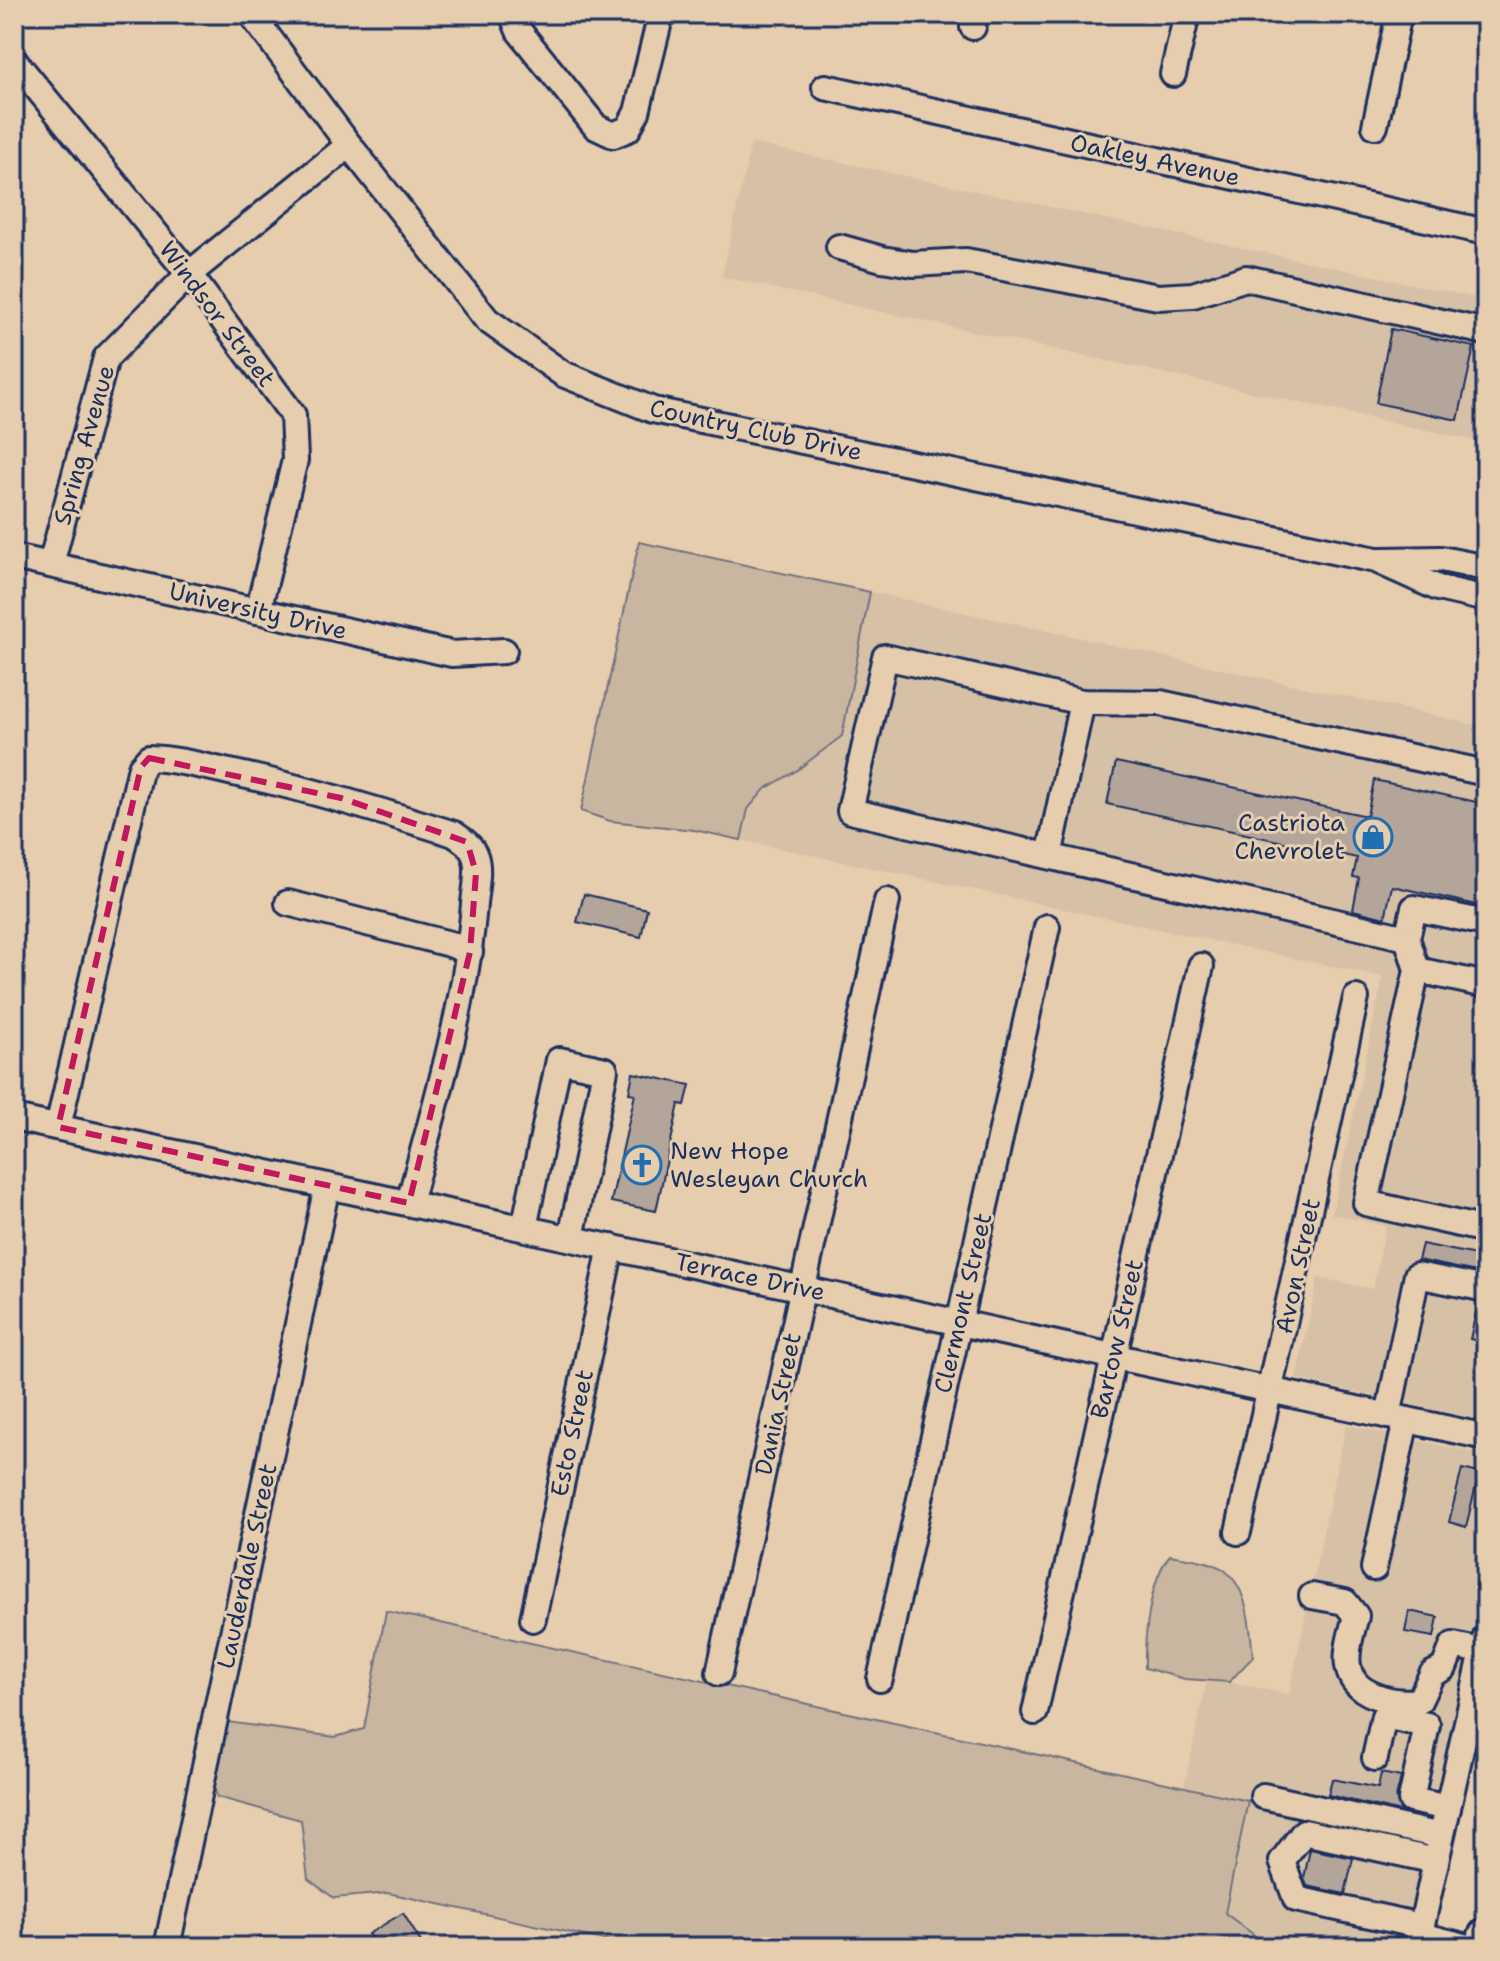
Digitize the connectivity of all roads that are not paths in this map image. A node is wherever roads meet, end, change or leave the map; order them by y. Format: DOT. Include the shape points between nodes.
graph roads {
  1 [pos="251,14"];
  2 [pos="512,14"];
  3 [pos="1187,14"];
  4 [pos="1399,14"];
  5 [pos="656,15"];
  6 [pos="14,61"];
  7 [pos="1173,74"];
  8 [pos="825,87"];
  9 [pos="1375,126"];
  10 [pos="349,145"];
  11 [pos="1486,232"];
  12 [pos="839,247"];
  13 [pos="189,274"];
  14 [pos="1486,332"];
  15 [pos="14,557"];
  16 [pos="1376,560"];
  17 [pos="51,564"];
  18 [pos="1486,568"];
  19 [pos="1486,599"];
  20 [pos="258,611"];
  21 [pos="504,651"];
  22 [pos="1082,702"];
  23 [pos="1486,773"];
  24 [pos="1049,856"];
  25 [pos="887,901"];
  26 [pos="288,903"];
  27 [pos="1486,923"];
  28 [pos="1047,927"];
  29 [pos="1407,938"];
  30 [pos="470,952"];
  31 [pos="1201,966"];
  32 [pos="1417,970"];
  33 [pos="1486,985"];
  34 [pos="1356,998"];
  35 [pos="14,1118"];
  36 [pos="58,1127"];
  37 [pos="327,1186"];
  38 [pos="409,1203"];
  39 [pos="524,1228"];
  40 [pos="1486,1230"];
  41 [pos="571,1238"];
  42 [pos="611,1247"];
  43 [pos="804,1289"];
  44 [pos="1486,1289"];
  45 [pos="958,1322"];
  46 [pos="1113,1356"];
  47 [pos="1271,1390"];
  48 [pos="1397,1418"];
  49 [pos="1485,1430"];
  50 [pos="1238,1532"];
  51 [pos="1374,1568"];
  52 [pos="1312,1596"];
  53 [pos="533,1619"];
  54 [pos="1485,1647"];
  55 [pos="719,1673"];
  56 [pos="880,1679"];
  57 [pos="1035,1712"];
  58 [pos="1375,1758"];
  59 [pos="1263,1796"];
  60 [pos="1448,1808"];
  61 [pos="1441,1836"];
  62 [pos="1436,1861"];
  63 [pos="1419,1936"];
  64 [pos="1486,1936"];
  65 [pos="167,1947"];
  66 [pos="1468,1947"];
  67 [pos="1484,1947"];
  1 -- 10 [label="street, Country Club Drive"];
  2 -- 5 [label="street" via="519,31 596,127 613,135 628,129 637,112"];
  3 -- 7 [label="street"];
  4 -- 9 [label="street"];
  6 -- 13 [label="street, Windsor Street"];
  8 -- 11 [label="street, Oakley Avenue"];
  10 -- 13 [label="street, Spring Avenue"];
  10 -- 16 [label="street, Country Club Drive" via="487,320 563,374 653,410"];
  12 -- 14 [label="street" via="913,264 966,261 1158,297 1193,295 1246,278"];
  13 -- 17 [label="street, Spring Avenue" via="106,358"];
  13 -- 20 [label="street, Windsor Street" via="293,415 295,460"];
  15 -- 17 [label="street, University Drive"];
  16 -- 18 [label="street, Country Club Drive" via="1441,559"];
  16 -- 19 [label="street, Country Club Drive" via="1438,588"];
  17 -- 20 [label="street, University Drive"];
  20 -- 21 [label="street, University Drive" via="452,654"];
  22 -- 23 [label="street" via="1160,703"];
  22 -- 24 [label="street"];
  22 -- 24 [label="street" via="885,657 850,811"];
  24 -- 29 [label="street"];
  25 -- 43 [label="street, Dania Street"];
  26 -- 30 [label="street"];
  27 -- 29 [label="street" via="1414,908"];
  28 -- 45 [label="street, Clermont Street"];
  29 -- 32 [label="street"];
  30 -- 36 [label="street" via="475,856 454,834 341,798 149,758 141,767"];
  30 -- 38 [label="street" via="457,1023"];
  31 -- 46 [label="street, Bartow Street"];
  32 -- 33 [label="street"];
  32 -- 40 [label="street" via="1366,1203"];
  34 -- 47 [label="street, Avon Street"];
  35 -- 36 [label="street, Terrace Drive"];
  36 -- 37 [label="street, Terrace Drive"];
  37 -- 38 [label="street, Terrace Drive"];
  37 -- 65 [label="street, Lauderdale Street"];
  38 -- 39 [label="street, Terrace Drive"];
  39 -- 41 [label="street, Terrace Drive"];
  39 -- 41 [label="street" via="559,1060 605,1070"];
  41 -- 42 [label="street, Terrace Drive"];
  42 -- 43 [label="street, Terrace Drive"];
  42 -- 53 [label="street, Esto Street"];
  43 -- 45 [label="street, Terrace Drive"];
  43 -- 55 [label="street, Dania Street"];
  44 -- 48 [label="street" via="1417,1275"];
  45 -- 46 [label="street, Terrace Drive"];
  45 -- 56 [label="street, Clermont Street"];
  46 -- 47 [label="street, Terrace Drive"];
  46 -- 57 [label="street, Bartow Street"];
  47 -- 48 [label="street, Terrace Drive"];
  47 -- 50 [label="street, Avon Street"];
  48 -- 49 [label="street, Terrace Drive"];
  48 -- 51 [label="street"];
  52 -- 54 [label="street" via="1345,1602 1356,1616 1347,1651 1349,1676 1361,1690 1383,1699 1419,1701 1432,1674 1444,1668 1453,1645"];
  54 -- 60 [label="street"];
  58 -- 60 [label="street" via="1384,1716 1427,1725 1411,1800"];
  59 -- 61 [label="street"];
  60 -- 61 [label="street"];
  61 -- 62 [label="street"];
  62 -- 63 [label="street"];
  62 -- 63 [label="street" via="1304,1832 1282,1861 1296,1899"];
  63 -- 66 [label="street"];
  64 -- 67 [label="highway"];
}
